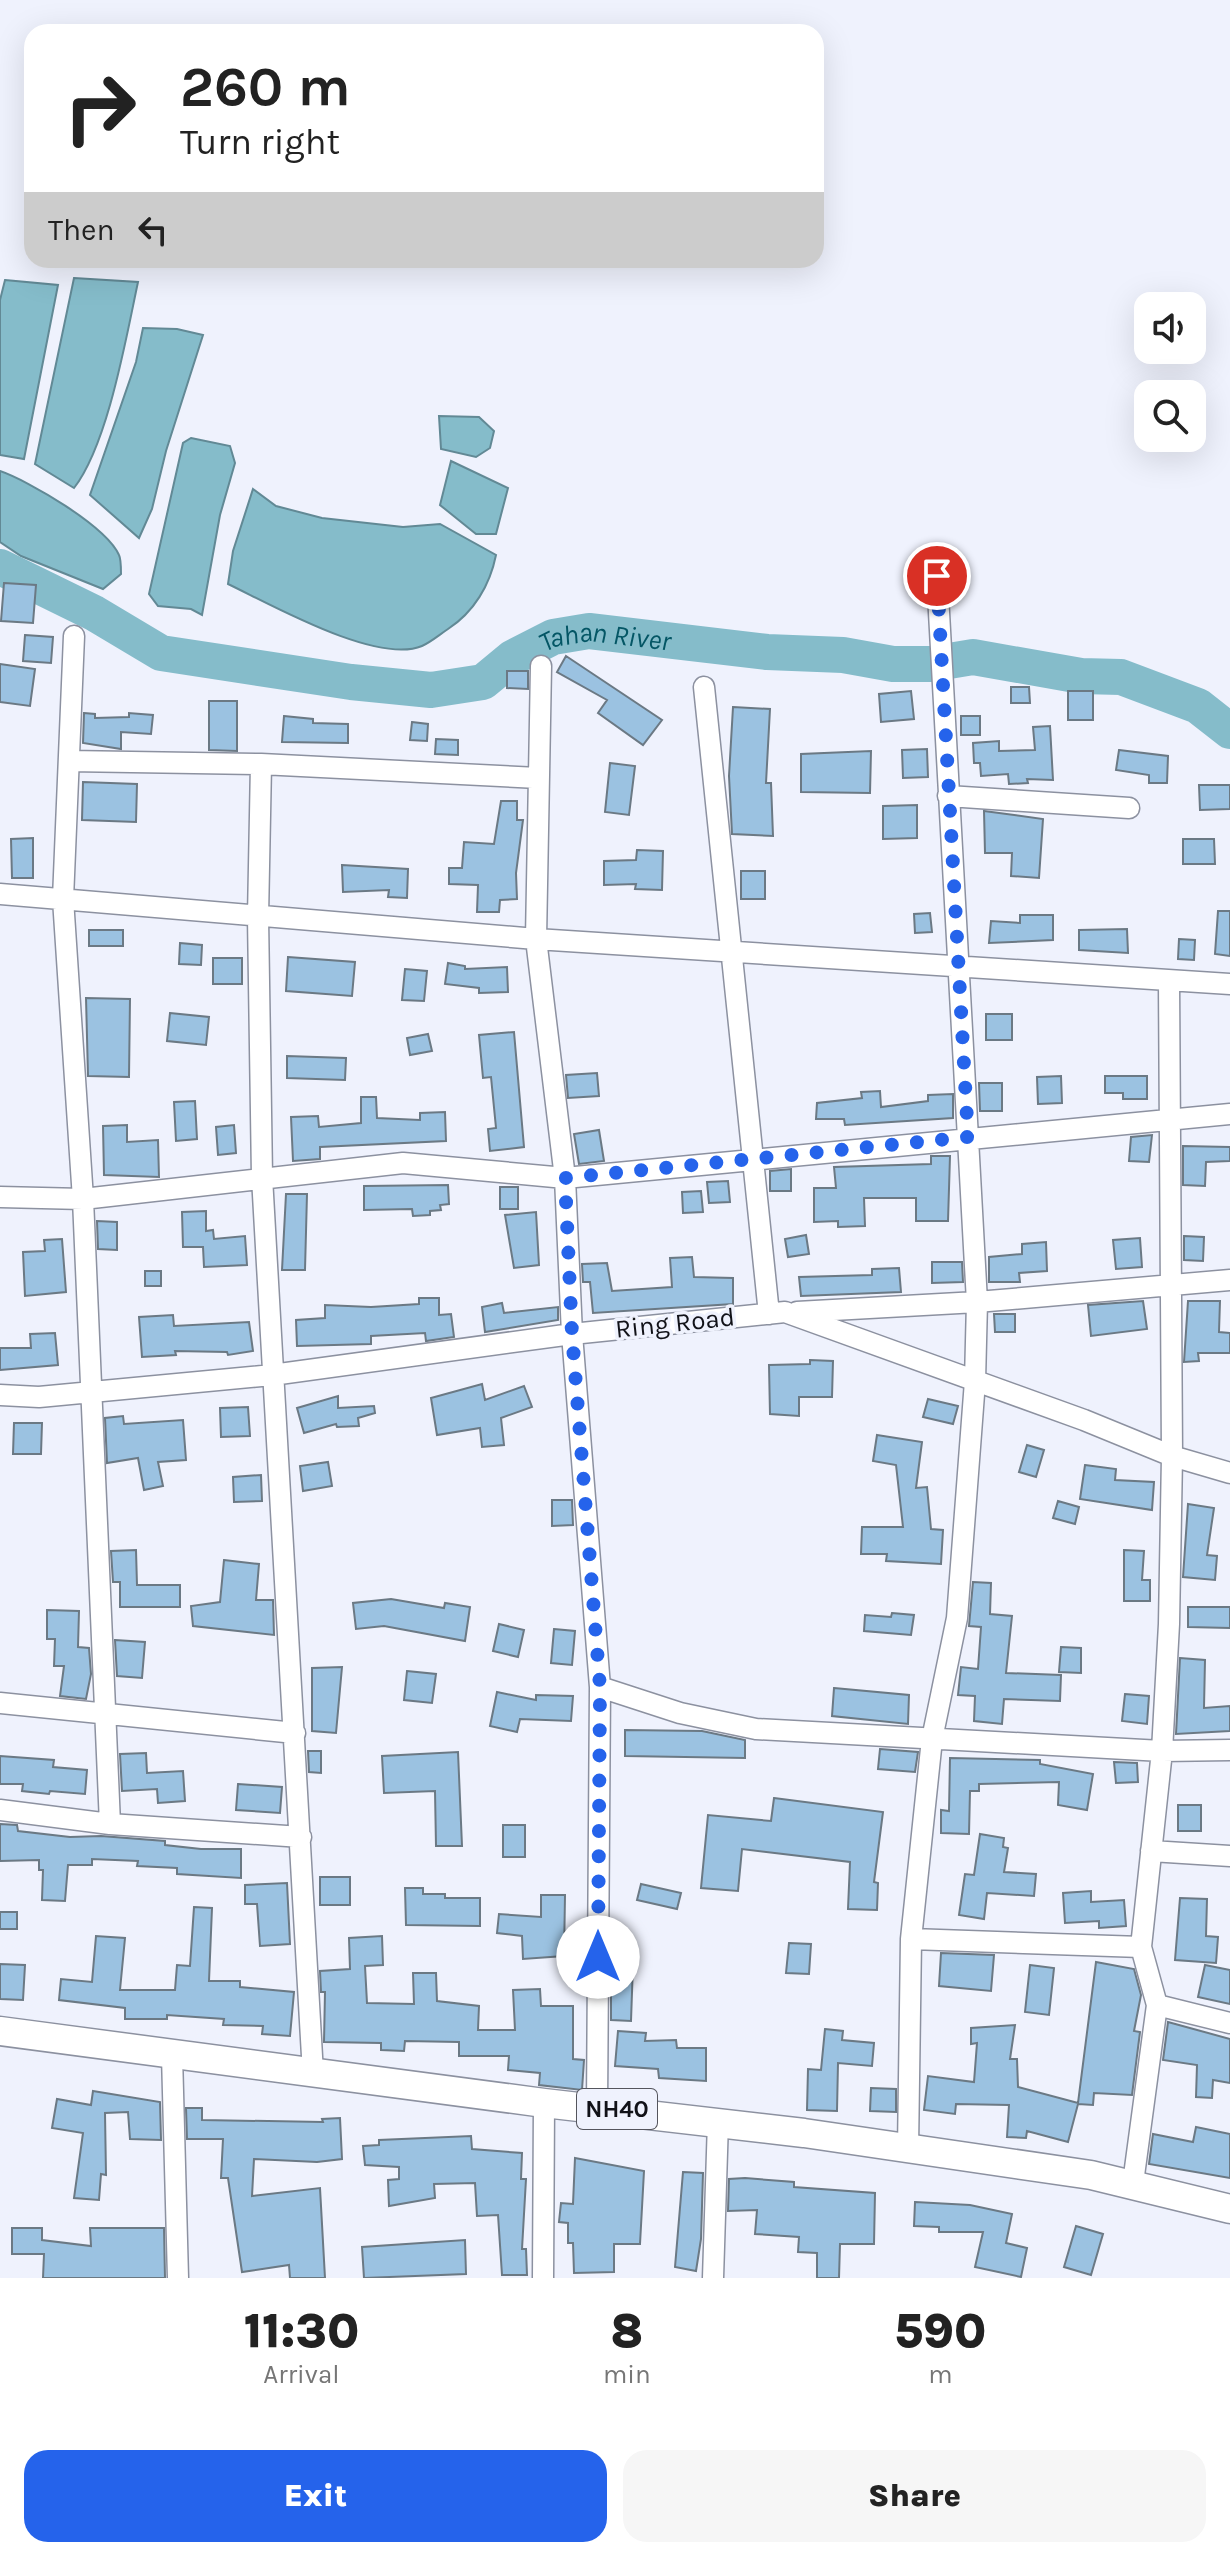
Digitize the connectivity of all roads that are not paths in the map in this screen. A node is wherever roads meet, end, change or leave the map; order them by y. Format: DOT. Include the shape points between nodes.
graph roads {
  1 [pos="937,576"];
  2 [pos="74,636"];
  3 [pos="541,666"];
  4 [pos="704,687"];
  5 [pos="69,761"];
  6 [pos="261,764"];
  7 [pos="538,778"];
  8 [pos="948,796"];
  9 [pos="1129,808"];
  10 [pos="0,894"];
  11 [pos="63,899"];
  12 [pos="258,917"];
  13 [pos="536,939"];
  14 [pos="731,954"];
  15 [pos="957,968"];
  16 [pos="1169,981"];
  17 [pos="1230,984"];
  18 [pos="1230,1114"];
  19 [pos="1169,1119"];
  20 [pos="968,1137"];
  21 [pos="755,1159"];
  22 [pos="262,1177"];
  23 [pos="565,1178"];
  24 [pos="0,1197"];
  25 [pos="83,1199"];
  26 [pos="1230,1280"];
  27 [pos="1170,1287"];
  28 [pos="977,1302"];
  29 [pos="777,1313"];
  30 [pos="572,1334"];
  31 [pos="272,1375"];
  32 [pos="975,1381"];
  33 [pos="92,1392"];
  34 [pos="0,1395"];
  35 [pos="1172,1456"];
  36 [pos="1230,1473"];
  37 [pos="600,1687"];
  38 [pos="0,1703"];
  39 [pos="106,1714"];
  40 [pos="295,1733"];
  41 [pos="932,1739"];
  42 [pos="1230,1750"];
  43 [pos="1162,1751"];
  44 [pos="0,1810"];
  45 [pos="110,1824"];
  46 [pos="301,1837"];
  47 [pos="1151,1851"];
  48 [pos="1230,1856"];
  49 [pos="911,1939"];
  50 [pos="1141,1947"];
  51 [pos="1157,2005"];
  52 [pos="1230,2023"];
  53 [pos="0,2031"];
  54 [pos="172,2055"];
  55 [pos="313,2074"];
  56 [pos="544,2103"];
  57 [pos="597,2107"];
  58 [pos="718,2121"];
  59 [pos="908,2149"];
  60 [pos="1133,2183"];
  61 [pos="1230,2209"];
  62 [pos="178,2278"];
  63 [pos="543,2278"];
  64 [pos="713,2278"];
  1 -- 8 [label="street"];
  2 -- 5 [label="street"];
  3 -- 7 [label="street"];
  4 -- 14 [label="street"];
  5 -- 6 [label="street"];
  5 -- 11 [label="street"];
  6 -- 7 [label="street"];
  6 -- 12 [label="street"];
  7 -- 13 [label="street"];
  8 -- 9 [label="street"];
  8 -- 15 [label="street"];
  10 -- 11 [label="street"];
  11 -- 12 [label="street"];
  11 -- 25 [label="street"];
  12 -- 13 [label="street"];
  12 -- 22 [label="street"];
  13 -- 14 [label="street"];
  13 -- 23 [label="street"];
  14 -- 15 [label="street"];
  14 -- 21 [label="street"];
  15 -- 16 [label="street"];
  15 -- 20 [label="street"];
  16 -- 17 [label="street"];
  16 -- 19 [label="street"];
  18 -- 19 [label="street"];
  19 -- 20 [label="street"];
  19 -- 27 [label="street"];
  20 -- 21 [label="street"];
  20 -- 28 [label="street"];
  21 -- 23 [label="street"];
  21 -- 29 [label="street"];
  22 -- 23 [label="street" via="403,1163"];
  22 -- 25 [label="street"];
  22 -- 31 [label="street"];
  23 -- 30 [label="street"];
  24 -- 25 [label="street"];
  25 -- 33 [label="street"];
  26 -- 27 [label="street"];
  27 -- 28 [label="street"];
  27 -- 35 [label="street"];
  28 -- 29 [label="street"];
  28 -- 32 [label="street"];
  29 -- 30 [label="street, Ring Road"];
  29 -- 32 [label="street, Ring Road"];
  30 -- 31 [label="street, Ring Road"];
  30 -- 37 [label="street"];
  31 -- 33 [label="street, Ring Road"];
  31 -- 40 [label="street"];
  32 -- 35 [label="street, Ring Road"];
  32 -- 41 [label="street" via="957,1618"];
  33 -- 34 [label="street, Ring Road"];
  33 -- 39 [label="street"];
  35 -- 36 [label="street, Ring Road"];
  35 -- 43 [label="street"];
  37 -- 41 [label="street" via="680,1713 756,1729"];
  37 -- 57 [label="street"];
  38 -- 39 [label="street"];
  39 -- 40 [label="street"];
  39 -- 45 [label="street"];
  40 -- 46 [label="street"];
  41 -- 43 [label="street"];
  41 -- 49 [label="street"];
  42 -- 43 [label="street"];
  43 -- 47 [label="street"];
  44 -- 45 [label="street"];
  45 -- 46 [label="street"];
  46 -- 55 [label="street"];
  47 -- 48 [label="street"];
  47 -- 50 [label="street"];
  49 -- 50 [label="street"];
  49 -- 59 [label="street"];
  50 -- 51 [label="street"];
  51 -- 52 [label="street"];
  51 -- 60 [label="street"];
  53 -- 54 [label="highway, NH40"];
  54 -- 55 [label="highway, NH40"];
  54 -- 62 [label="street"];
  55 -- 56 [label="highway, NH40"];
  56 -- 57 [label="highway, NH40"];
  56 -- 63 [label="street"];
  57 -- 58 [label="highway, NH40"];
  58 -- 59 [label="highway, NH40"];
  58 -- 64 [label="street"];
  59 -- 60 [label="highway, NH40"];
  60 -- 61 [label="highway, NH40"];
}
